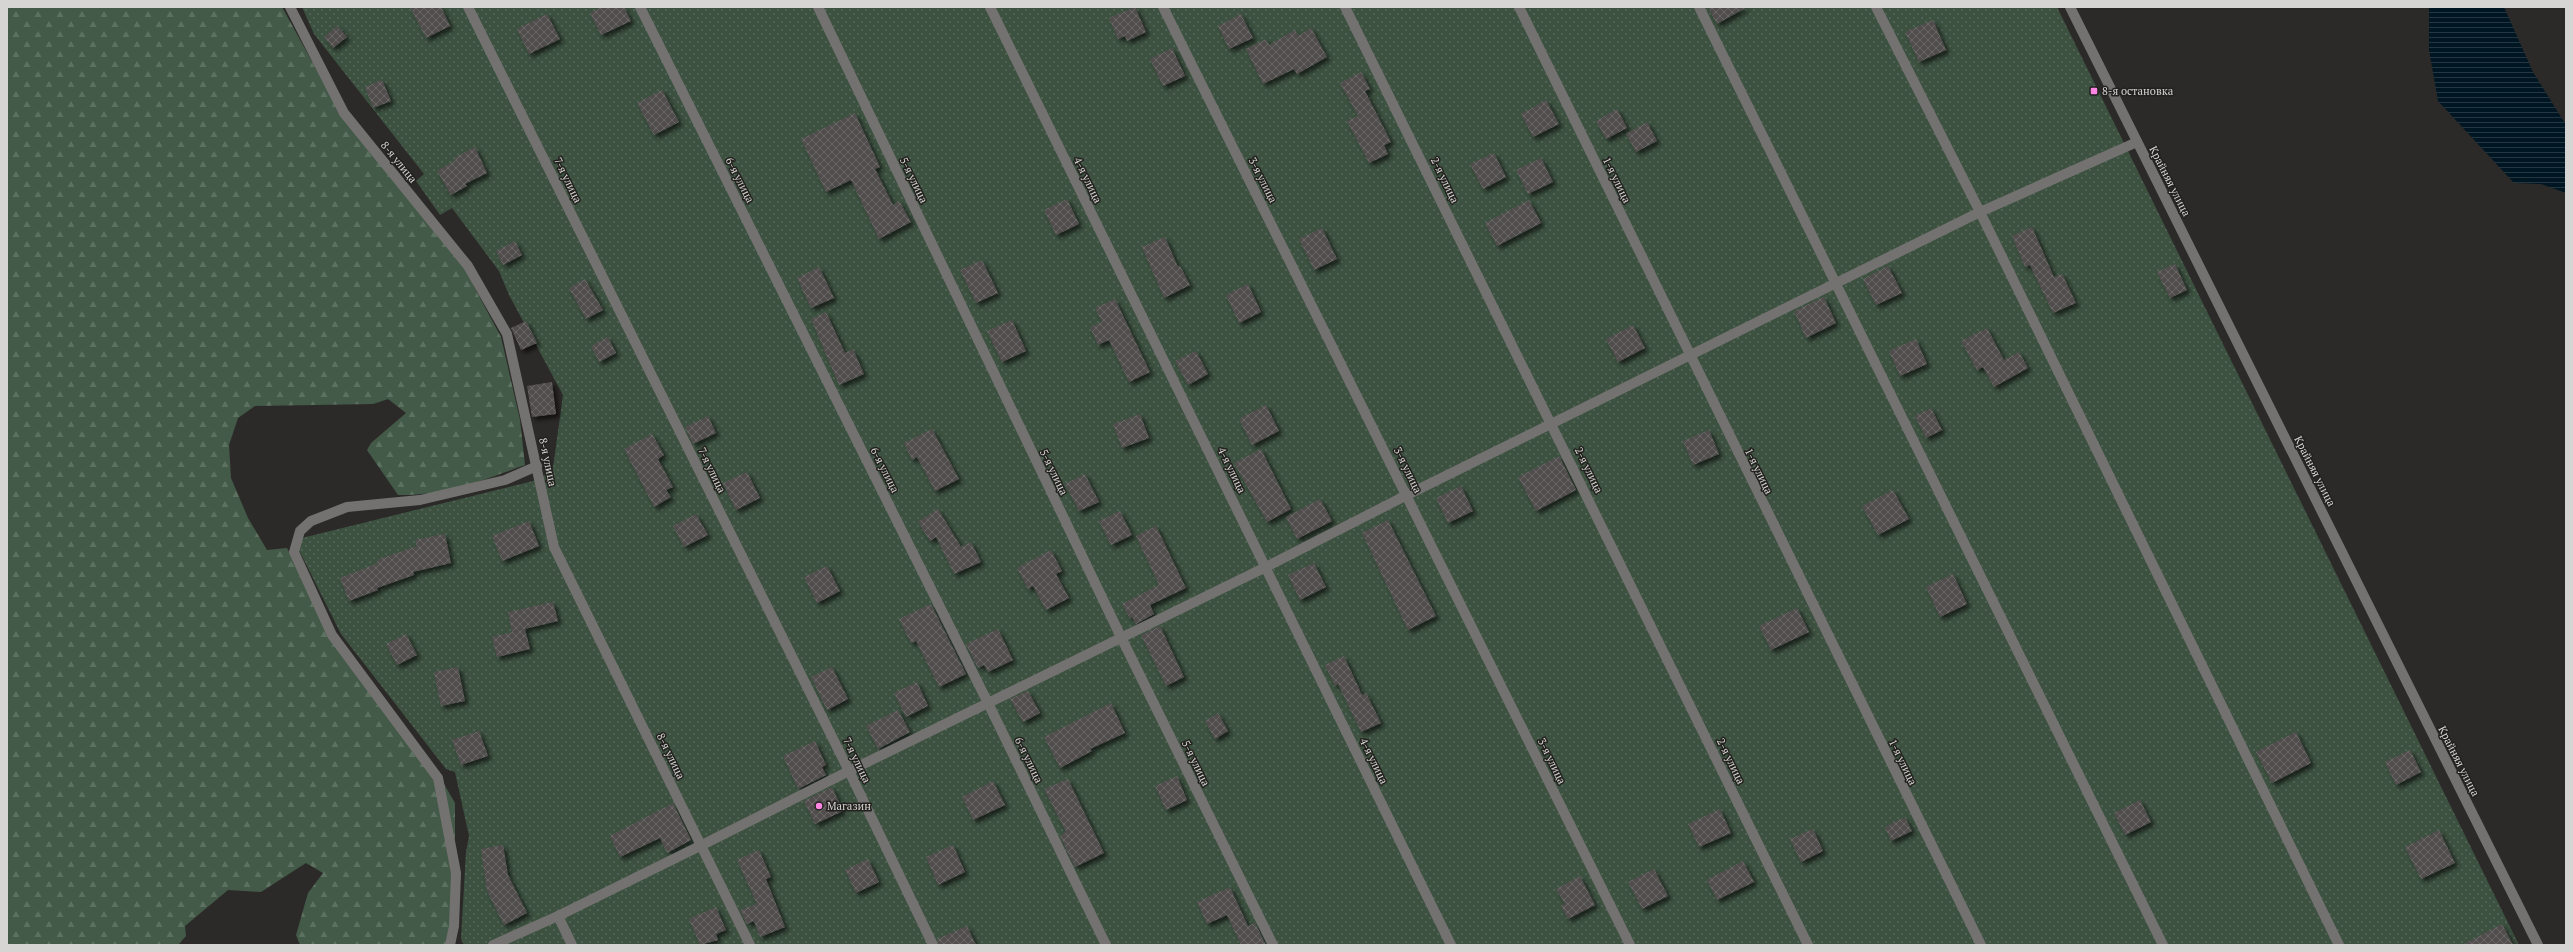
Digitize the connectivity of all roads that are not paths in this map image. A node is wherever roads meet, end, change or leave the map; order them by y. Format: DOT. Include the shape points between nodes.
graph roads {
  1 [pos="290,7"];
  2 [pos="468,7"];
  3 [pos="640,7"];
  4 [pos="818,7"];
  5 [pos="990,7"];
  6 [pos="1163,7"];
  7 [pos="1345,7"];
  8 [pos="1519,7"];
  9 [pos="1699,7"];
  10 [pos="1876,7"];
  11 [pos="2070,7"];
  12 [pos="2137,142"];
  13 [pos="1980,212"];
  14 [pos="1837,284"];
  15 [pos="1689,356"];
  16 [pos="1552,424"];
  17 [pos="537,466"];
  18 [pos="1406,495"];
  19 [pos="1266,567"];
  20 [pos="1121,637"];
  21 [pos="988,703"];
  22 [pos="849,771"];
  23 [pos="702,846"];
  24 [pos="558,916"];
  25 [pos="450,945"];
  26 [pos="493,945"];
  27 [pos="572,945"];
  28 [pos="750,945"];
  29 [pos="933,945"];
  30 [pos="1106,945"];
  31 [pos="1273,945"];
  32 [pos="1451,945"];
  33 [pos="1630,945"];
  34 [pos="1808,945"];
  35 [pos="1980,945"];
  36 [pos="2163,945"];
  37 [pos="2339,945"];
  38 [pos="2538,945"];
  1 -- 17 [label="street, 8-я улица" via="344,113 468,266 507,334"];
  2 -- 22 [label="street, 7-я улица"];
  3 -- 21 [label="street, 6-я улица"];
  4 -- 20 [label="street, 5-я улица"];
  5 -- 19 [label="street, 4-я улица"];
  6 -- 18 [label="street, 3-я улица"];
  7 -- 16 [label="street, 2-я улица"];
  8 -- 15 [label="street, 1-я улица"];
  9 -- 14 [label="street"];
  10 -- 13 [label="street"];
  11 -- 12 [label="street, Крайняя улица"];
  12 -- 13 [label="street"];
  12 -- 38 [label="street, Крайняя улица"];
  13 -- 14 [label="street"];
  13 -- 37 [label="street"];
  14 -- 15 [label="street"];
  14 -- 36 [label="street"];
  15 -- 16 [label="street"];
  15 -- 35 [label="street, 1-я улица"];
  16 -- 18 [label="street"];
  16 -- 34 [label="street, 2-я улица"];
  17 -- 23 [label="street, 8-я улица" via="554,547"];
  17 -- 25 [label="street" via="504,480 420,500 347,507 311,521 300,531 294,552 332,635 438,778 456,873 454,926"];
  18 -- 19 [label="street"];
  18 -- 33 [label="street, 3-я улица"];
  19 -- 20 [label="street"];
  19 -- 32 [label="street, 4-я улица"];
  20 -- 21 [label="street"];
  20 -- 31 [label="street, 5-я улица"];
  21 -- 22 [label="street"];
  21 -- 30 [label="street, 6-я улица"];
  22 -- 23 [label="street"];
  22 -- 29 [label="street, 7-я улица"];
  23 -- 24 [label="street"];
  23 -- 28 [label="street, 8-я улица"];
  24 -- 26 [label="street"];
  24 -- 27 [label="street"];
}
